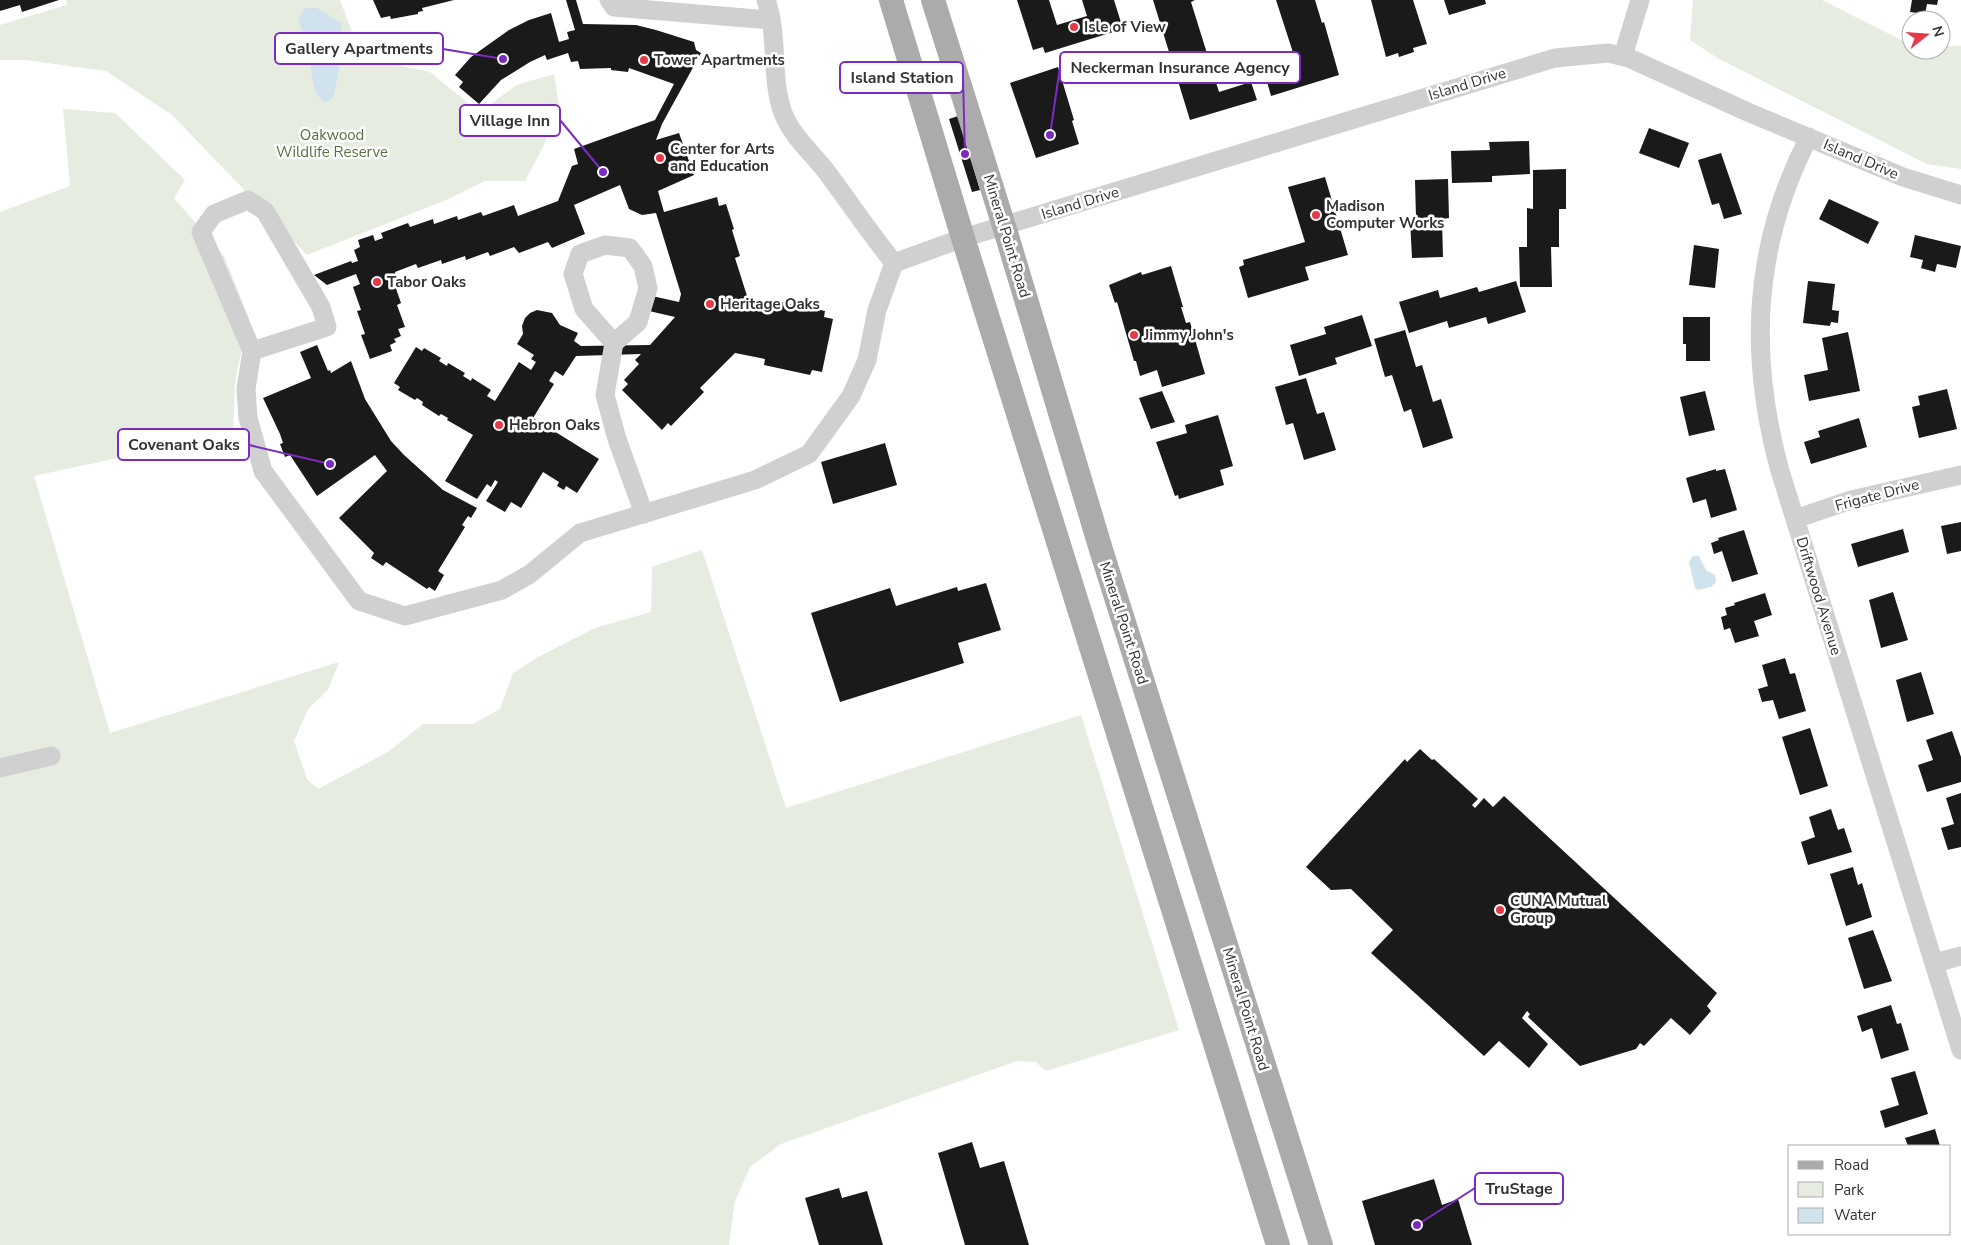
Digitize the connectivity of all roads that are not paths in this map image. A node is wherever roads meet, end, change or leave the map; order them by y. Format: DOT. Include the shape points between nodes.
graph roads {
  1 [pos="609,0"];
  2 [pos="766,0"];
  3 [pos="891,0"];
  4 [pos="933,0"];
  5 [pos="1640,0"];
  6 [pos="771,20"];
  7 [pos="1624,56"];
  8 [pos="1809,137"];
  9 [pos="1961,196"];
  10 [pos="1004,226"];
  11 [pos="963,238"];
  12 [pos="894,263"];
  13 [pos="614,343"];
  14 [pos="252,351"];
  15 [pos="1961,475"];
  16 [pos="644,514"];
  17 [pos="1794,519"];
  18 [pos="52,756"];
  19 [pos="0,768"];
  20 [pos="1961,956"];
  21 [pos="1935,964"];
  22 [pos="1961,1050"];
  23 [pos="1278,1245"];
  24 [pos="1320,1245"];
  1 -- 6 [label="street" via="614,7"];
  2 -- 6 [label="street"];
  3 -- 11 [label="main road"];
  4 -- 10 [label="main road, Mineral Point Road"];
  5 -- 7 [label="street"];
  6 -- 12 [label="street" via="783,113 801,144"];
  7 -- 8 [label="street, Island Drive"];
  7 -- 10 [label="street, Island Drive" via="1608,53 1555,58"];
  8 -- 9 [label="street, Island Drive"];
  8 -- 17 [label="street, Driftwood Avenue" via="1794,166 1774,226 1758,330 1760,371 1770,435"];
  10 -- 11 [label="street, Island Drive"];
  10 -- 24 [label="main road, Mineral Point Road" via="1102,553"];
  11 -- 12 [label="street, Island Drive"];
  11 -- 23 [label="main road"];
  12 -- 16 [label="street" via="877,310 867,360 851,396 810,454 755,480"];
  13 -- 13 [label="street" via="584,308 573,274 580,254 605,245 630,248 643,266 648,288 638,322"];
  13 -- 16 [label="street" via="605,395"];
  14 -- 14 [label="street" via="201,232 214,214 248,200 265,212 321,307 327,327"];
  14 -- 16 [label="street" via="246,389 248,418 263,471 359,601 406,616 502,590 530,574 580,533"];
  15 -- 17 [label="street, Frigate Drive" via="1860,498"];
  17 -- 21 [label="street, Driftwood Avenue"];
  18 -- 19 [label="street"];
  20 -- 21 [label="street"];
  21 -- 22 [label="street, Driftwood Avenue"];
}
